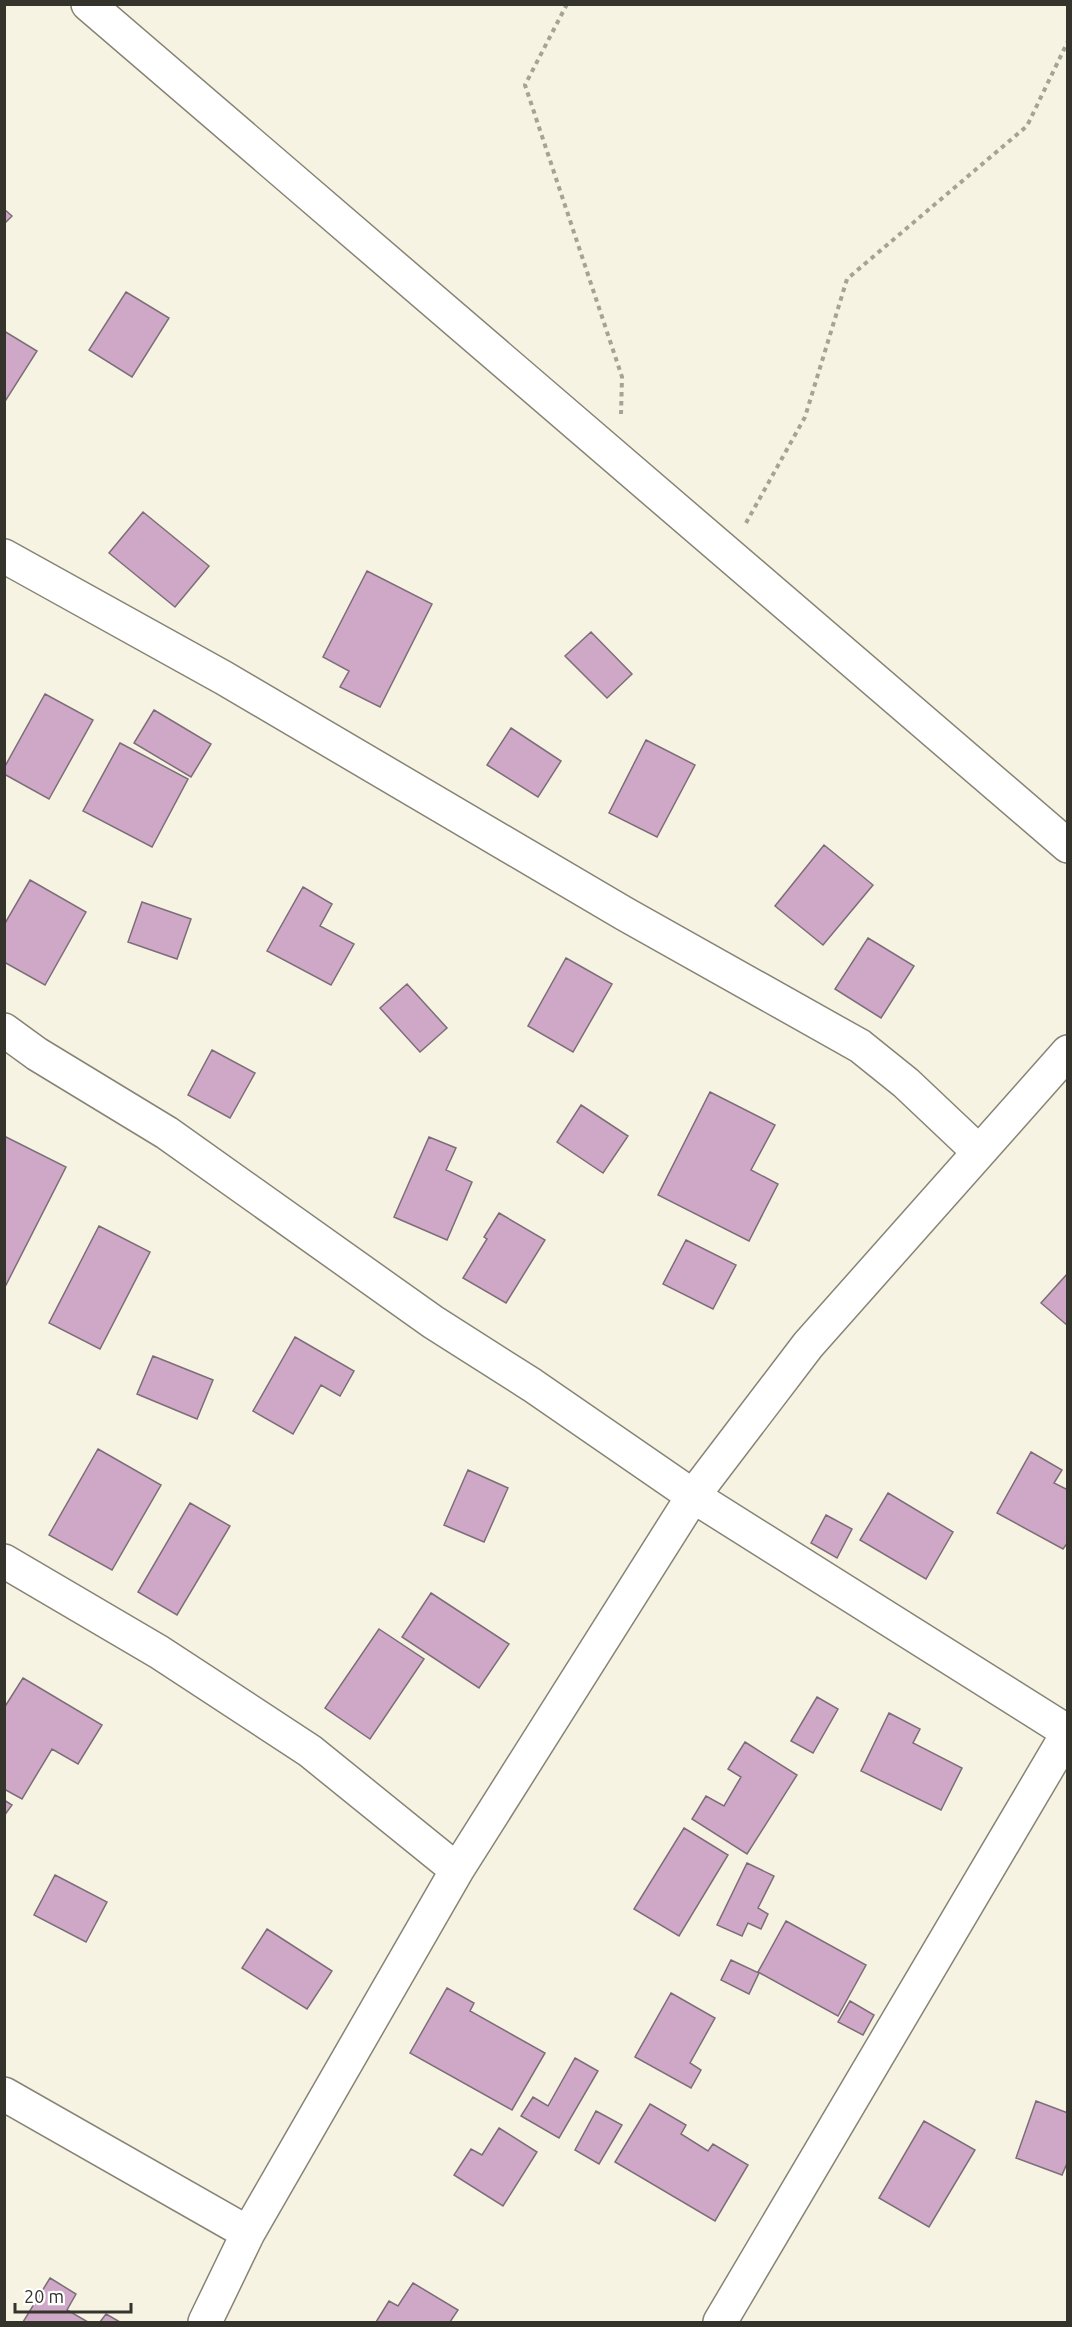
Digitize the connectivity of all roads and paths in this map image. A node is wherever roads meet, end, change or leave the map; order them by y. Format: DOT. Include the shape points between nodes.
graph roads {
  1 [pos="88,4"];
  2 [pos="567,4"];
  3 [pos="1068,41"];
  4 [pos="620,463"];
  5 [pos="728,555"];
  6 [pos="4,556"];
  7 [pos="1068,846"];
  8 [pos="4,1030"];
  9 [pos="1068,1052"];
  10 [pos="979,1152"];
  11 [pos="693,1496"];
  12 [pos="4,1561"];
  13 [pos="1068,1732"];
  14 [pos="457,1870"];
  15 [pos="4,2094"];
  16 [pos="248,2233"];
  17 [pos="205,2322"];
  18 [pos="720,2322"];
  1 -- 4 [label="street"];
  2 -- 4 [label="path" via="525,85 622,377"];
  3 -- 5 [label="path" via="1027,126 847,279 805,417"];
  4 -- 5 [label="street"];
  5 -- 7 [label="street"];
  6 -- 10 [label="street" via="224,678 625,914 860,1046"];
  8 -- 11 [label="street" via="167,1133 433,1322"];
  9 -- 10 [label="street"];
  10 -- 11 [label="street" via="808,1345"];
  11 -- 13 [label="street"];
  11 -- 14 [label="street"];
  12 -- 14 [label="street" via="159,1652 310,1751"];
  13 -- 18 [label="street"];
  14 -- 16 [label="street"];
  15 -- 16 [label="street"];
  16 -- 17 [label="street"];
}
